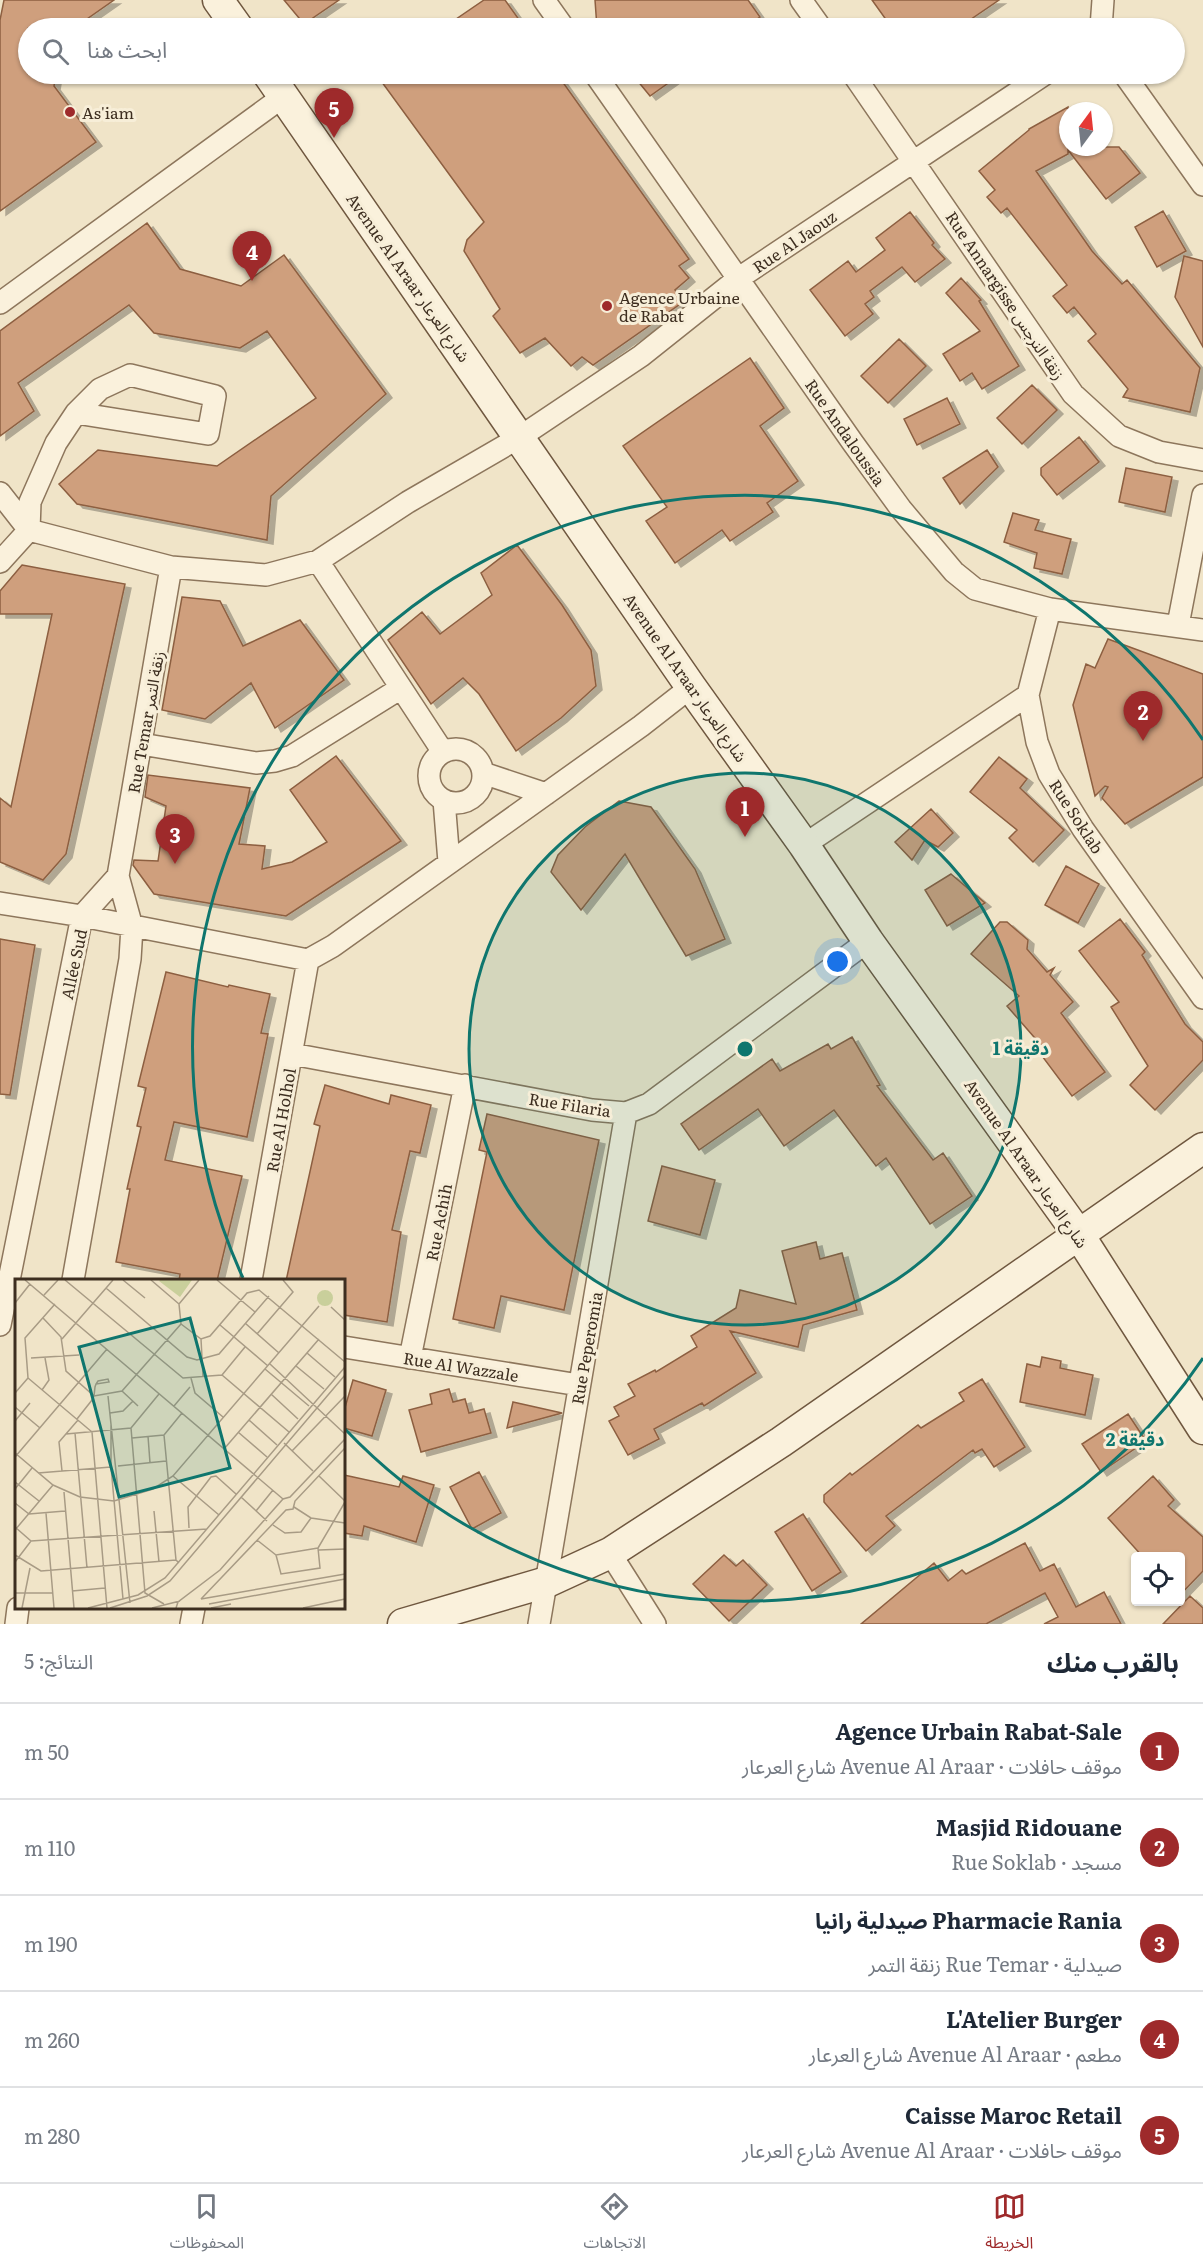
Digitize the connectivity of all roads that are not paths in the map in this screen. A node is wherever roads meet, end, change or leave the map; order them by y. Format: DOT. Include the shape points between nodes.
graph roads {
  1 [pos="218,0"];
  2 [pos="544,0"];
  3 [pos="801,0"];
  4 [pos="1103,0"];
  5 [pos="231,18"];
  6 [pos="557,18"];
  7 [pos="814,18"];
  8 [pos="1102,18"];
  9 [pos="603,84"];
  10 [pos="860,84"];
  11 [pos="1030,84"];
  12 [pos="1131,84"];
  13 [pos="276,85"];
  14 [pos="914,160"];
  15 [pos="1203,184"];
  16 [pos="739,278"];
  17 [pos="0,303"];
  18 [pos="76,413"];
  19 [pos="520,437"];
  20 [pos="1203,460"];
  21 [pos="0,493"];
  22 [pos="1203,495"];
  23 [pos="29,530"];
  24 [pos="318,561"];
  25 [pos="0,562"];
  26 [pos="171,567"];
  27 [pos="1050,609"];
  28 [pos="1178,625"];
  29 [pos="1203,630"];
  30 [pos="691,687"];
  31 [pos="400,688"];
  32 [pos="1028,695"];
  33 [pos="141,744"];
  34 [pos="443,752"];
  35 [pos="483,773"];
  36 [pos="546,794"];
  37 [pos="444,800"];
  38 [pos="804,844"];
  39 [pos="449,862"];
  40 [pos="118,876"];
  41 [pos="0,903"];
  42 [pos="82,916"];
  43 [pos="132,927"];
  44 [pos="868,941"];
  45 [pos="308,960"];
  46 [pos="1203,998"];
  47 [pos="292,1054"];
  48 [pos="465,1085"];
  49 [pos="626,1113"];
  50 [pos="1203,1148"];
  51 [pos="1079,1234"];
  52 [pos="73,1279"];
  53 [pos="251,1279"];
  54 [pos="7,1293"];
  55 [pos="0,1325"];
  56 [pos="345,1347"];
  57 [pos="410,1358"];
  58 [pos="579,1385"];
  59 [pos="1200,1420"];
  60 [pos="610,1553"];
  61 [pos="547,1582"];
  62 [pos="18,1609"];
  63 [pos="194,1609"];
  64 [pos="15,1624"];
  65 [pos="191,1624"];
  66 [pos="403,1624"];
  67 [pos="539,1624"];
  68 [pos="655,1624"];
  1 -- 5 [label="street"];
  2 -- 6 [label="street"];
  3 -- 7 [label="street"];
  4 -- 8 [label="street"];
  9 -- 16 [label="street, Rue Andaloussia"];
  10 -- 14 [label="street, Rue Annargisse زنقة النرجس"];
  11 -- 14 [label="street, Rue Al Jaouz"];
  12 -- 15 [label="street"];
  13 -- 17 [label="street"];
  13 -- 19 [label="street, Avenue Al Araar شارع العرعار"];
  14 -- 16 [label="street, Rue Al Jaouz"];
  14 -- 20 [label="street, Rue Annargisse زنقة النرجس" via="1073,394 1119,436 1159,452"];
  16 -- 19 [label="street, Rue Al Jaouz" via="641,356"];
  16 -- 27 [label="street, Rue Andaloussia" via="887,490 954,572 975,589"];
  18 -- 18 [label="street" via="100,389 130,375 215,396 208,434"];
  18 -- 23 [label="street" via="56,444 30,502"];
  19 -- 24 [label="street, Rue Al Jaouz" via="408,502"];
  19 -- 30 [label="street, Avenue Al Araar شارع العرعار"];
  21 -- 23 [label="street"];
  22 -- 28 [label="street"];
  23 -- 25 [label="street"];
  23 -- 26 [label="street, Rue Al Jaouz"];
  24 -- 26 [label="street, Rue Al Jaouz" via="266,575"];
  24 -- 31 [label="street"];
  26 -- 33 [label="street, Rue Temar زنقة التمر"];
  27 -- 28 [label="street, Rue Andaloussia"];
  27 -- 32 [label="street, Rue Soklab"];
  28 -- 29 [label="street, Rue Andaloussia"];
  30 -- 36 [label="street"];
  30 -- 38 [label="street, Avenue Al Araar شارع العرعار"];
  31 -- 33 [label="street" via="292,756 275,761 256,763"];
  31 -- 34 [label="street"];
  32 -- 38 [label="street"];
  32 -- 46 [label="street, Rue Soklab" via="1037,742 1049,774 1083,829"];
  33 -- 40 [label="street, Rue Temar زنقة التمر"];
  34 -- 35 [label="street" via="469,752 476,757"];
  34 -- 37 [label="street" via="429,772 432,788"];
  35 -- 36 [label="street"];
  35 -- 37 [label="street" via="482,783 471,798 463,802"];
  36 -- 39 [label="street"];
  37 -- 39 [label="street"];
  38 -- 44 [label="street, Avenue Al Araar شارع العرعار"];
  39 -- 45 [label="street"];
  40 -- 42 [label="street, Allée Sud"];
  40 -- 43 [label="street"];
  41 -- 42 [label="street"];
  42 -- 43 [label="street"];
  42 -- 54 [label="street, Allée Sud"];
  43 -- 45 [label="street"];
  43 -- 52 [label="street" via="130,959"];
  44 -- 49 [label="street, Rue Filaria" via="649,1104"];
  44 -- 51 [label="street, Avenue Al Araar شارع العرعار"];
  45 -- 47 [label="street, Rue Al Holhol"];
  47 -- 48 [label="street, Rue Filaria"];
  47 -- 53 [label="street, Rue Al Holhol"];
  48 -- 49 [label="street, Rue Filaria"];
  48 -- 57 [label="street, Rue Achih"];
  49 -- 58 [label="street, Rue Peperomia"];
  50 -- 51 [label="street"];
  51 -- 59 [label="street, Avenue Al Araar شارع العرعار"];
  51 -- 60 [label="street" via="781,1442"];
  54 -- 55 [label="street, Allée Sud"];
  56 -- 57 [label="street, Rue Al Wazzale"];
  57 -- 58 [label="street, Rue Al Wazzale"];
  58 -- 61 [label="street, Rue Peperomia"];
  60 -- 61 [label="street"];
  60 -- 68 [label="street"];
  61 -- 66 [label="street"];
  61 -- 67 [label="street, Rue Peperomia"];
  62 -- 64 [label="street"];
  63 -- 65 [label="street"];
}
